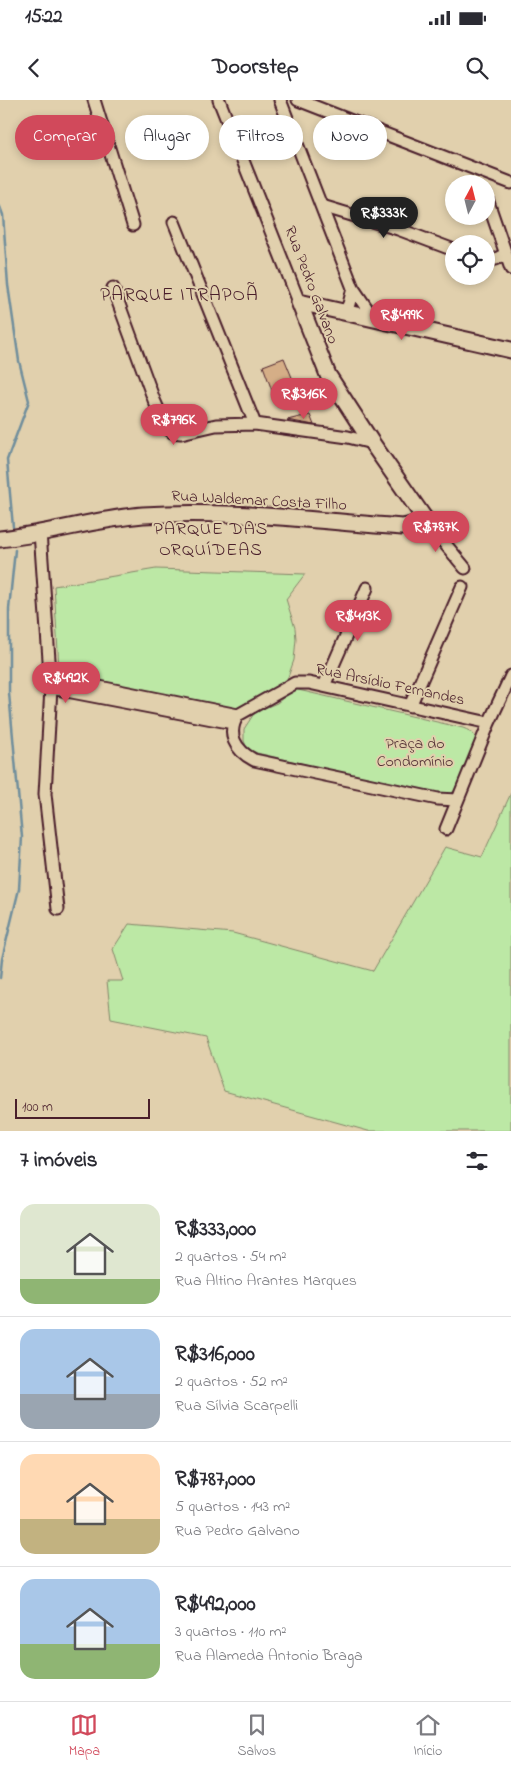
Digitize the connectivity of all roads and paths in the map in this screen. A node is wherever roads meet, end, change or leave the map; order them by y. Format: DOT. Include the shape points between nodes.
graph roads {
  1 [pos="94,100"];
  2 [pos="219,100"];
  3 [pos="280,100"];
  4 [pos="298,100"];
  5 [pos="478,171"];
  6 [pos="479,175"];
  7 [pos="511,184"];
  8 [pos="322,206"];
  9 [pos="174,222"];
  10 [pos="495,223"];
  11 [pos="133,225"];
  12 [pos="445,247"];
  13 [pos="505,254"];
  14 [pos="495,259"];
  15 [pos="511,269"];
  16 [pos="113,288"];
  17 [pos="353,288"];
  18 [pos="299,302"];
  19 [pos="345,312"];
  20 [pos="374,319"];
  21 [pos="511,350"];
  22 [pos="255,424"];
  23 [pos="361,426"];
  24 [pos="348,437"];
  25 [pos="372,443"];
  26 [pos="427,522"];
  27 [pos="40,532"];
  28 [pos="0,539"];
  29 [pos="465,568"];
  30 [pos="462,587"];
  31 [pos="367,588"];
  32 [pos="511,676"];
  33 [pos="51,683"];
  34 [pos="324,686"];
  35 [pos="410,706"];
  36 [pos="235,720"];
  37 [pos="489,724"];
  38 [pos="457,800"];
  39 [pos="446,829"];
  40 [pos="58,909"];
  1 -- 11 [label="street"];
  2 -- 18 [label="street, Rua Pedro Galvano"];
  3 -- 8 [label="street"];
  4 -- 5 [label="street"];
  5 -- 6 [label="street"];
  5 -- 7 [label="street"];
  8 -- 12 [label="street"];
  8 -- 17 [label="street"];
  9 -- 22 [label="street"];
  10 -- 13 [label="street"];
  13 -- 14 [label="street"];
  13 -- 15 [label="street"];
  16 -- 22 [label="street" via="166,427 172,432 181,432 216,425"];
  17 -- 19 [label="street"];
  17 -- 20 [label="street"];
  18 -- 19 [label="main road"];
  18 -- 23 [label="main road, Rua Pedro Galvano" via="328,375"];
  19 -- 20 [label="main road"];
  20 -- 21 [label="main road"];
  22 -- 24 [label="street"];
  23 -- 24 [label="street"];
  23 -- 25 [label="main road, Rua Pedro Galvano"];
  24 -- 25 [label="street"];
  25 -- 26 [label="main road, Rua Pedro Galvano"];
  26 -- 27 [label="main road, Rua Waldemar Costa Filho" via="402,526 175,513 140,515"];
  26 -- 29 [label="street, Rua Pedro Galvano"];
  27 -- 28 [label="main road, Rua Waldemar Costa Filho"];
  27 -- 33 [label="street"];
  30 -- 35 [label="street"];
  31 -- 34 [label="street"];
  32 -- 37 [label="street"];
  33 -- 36 [label="street"];
  33 -- 40 [label="street" via="45,794"];
  34 -- 35 [label="street, Rua Arsídio Fernandes"];
  34 -- 36 [label="street, Rua Arsídio Fernandes" via="295,683"];
  35 -- 37 [label="street, Rua Arsídio Fernandes"];
  36 -- 38 [label="street" via="232,736 240,750 254,760 438,799"];
  37 -- 38 [label="street"];
  38 -- 39 [label="street"];
}
